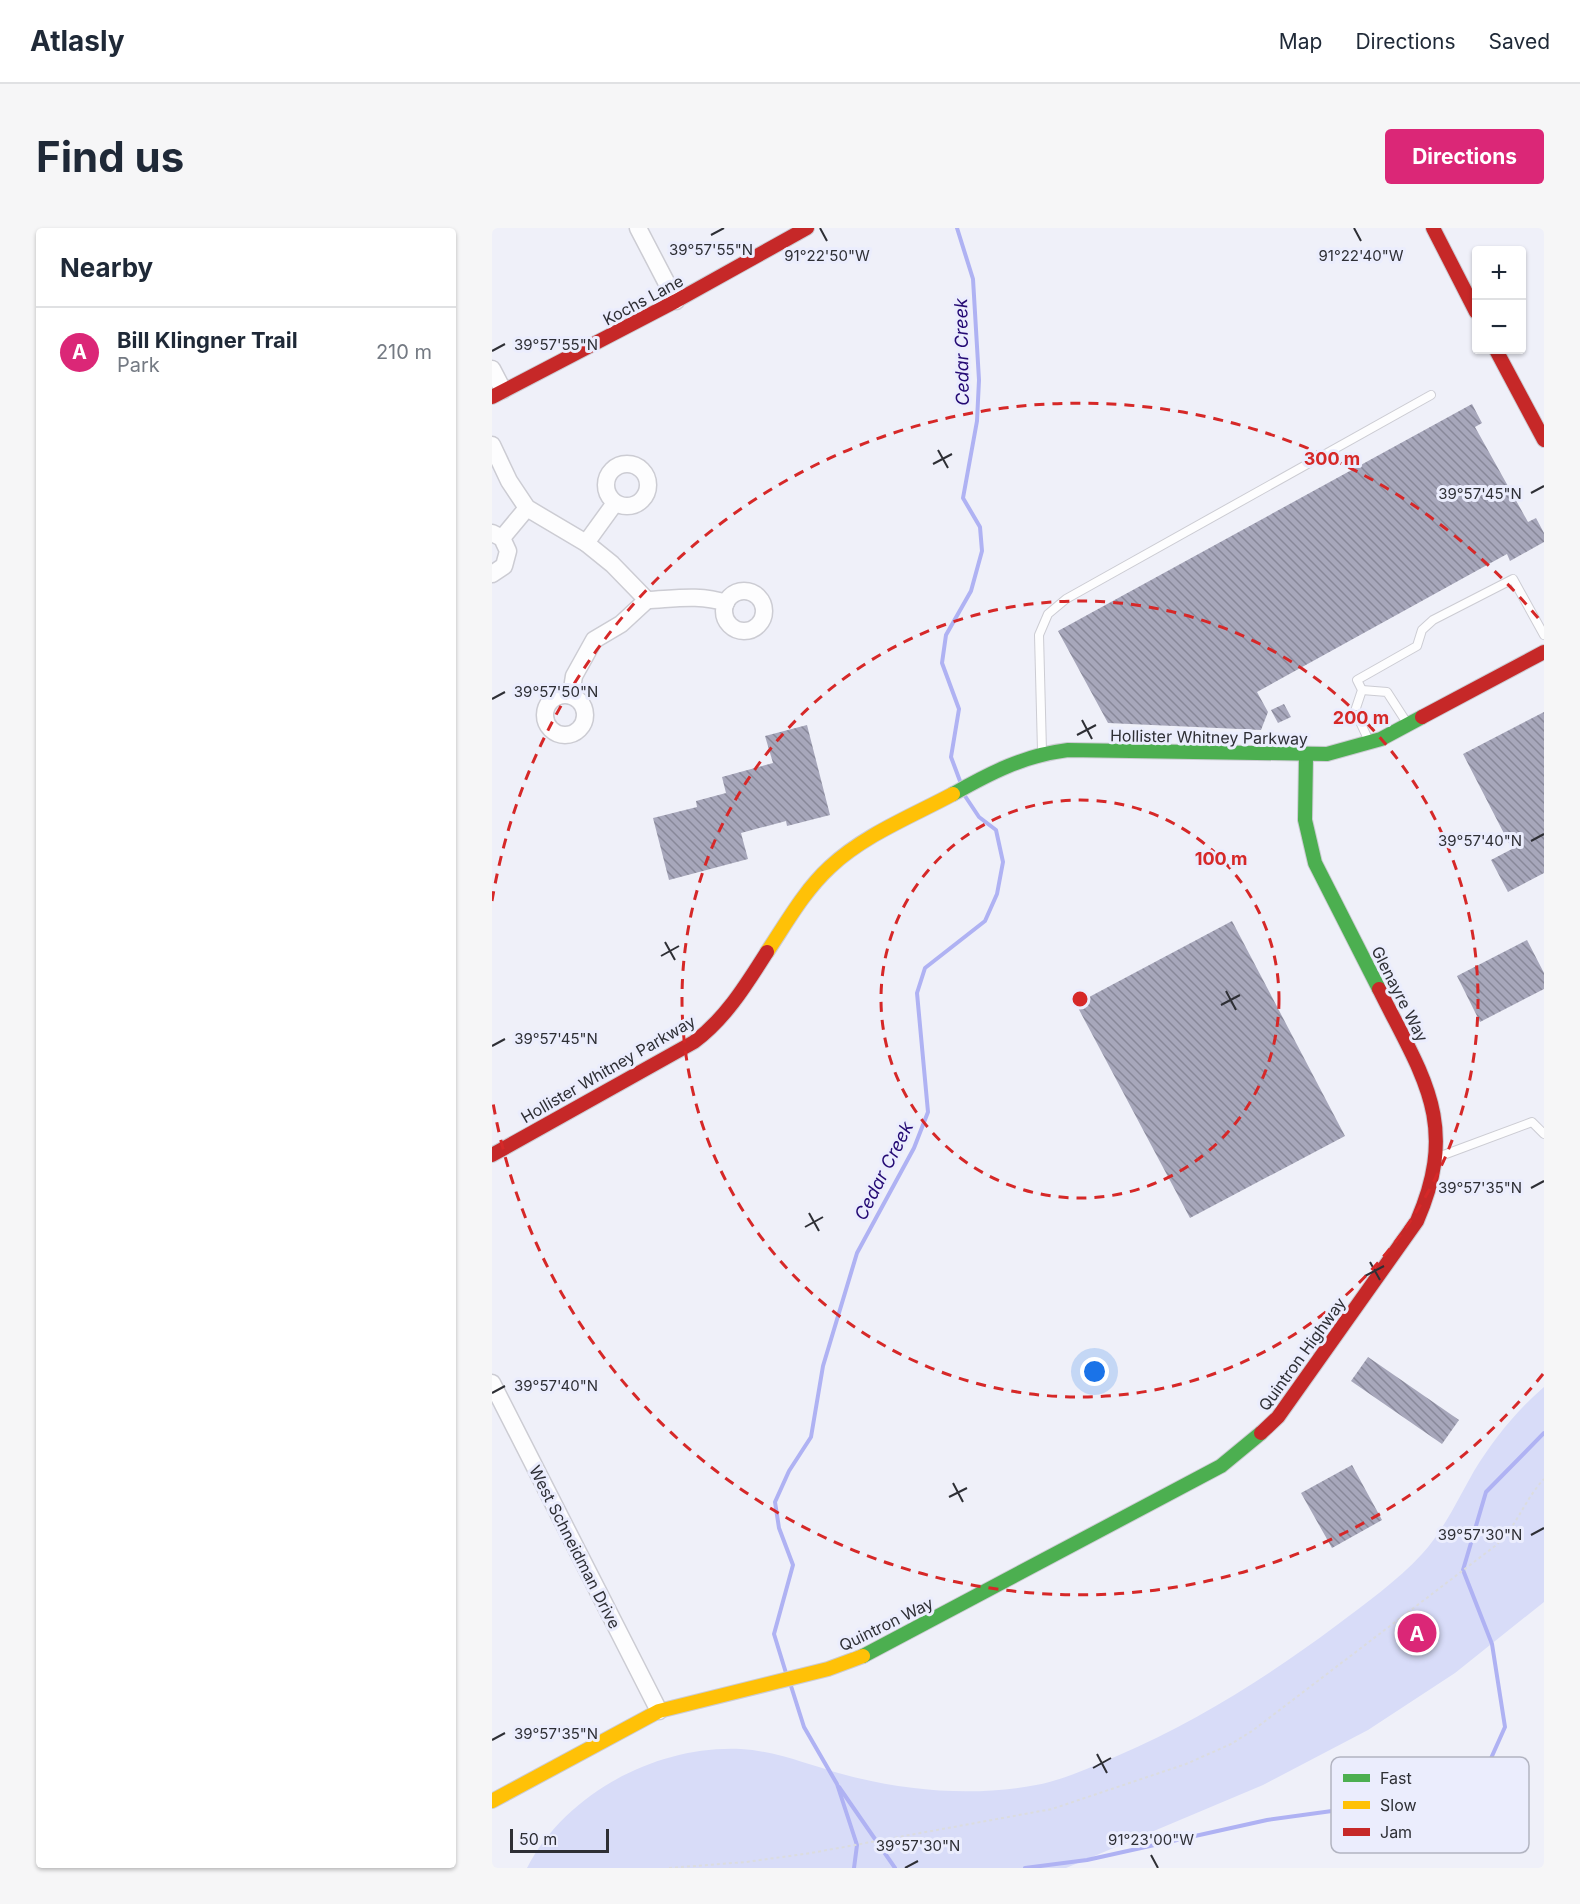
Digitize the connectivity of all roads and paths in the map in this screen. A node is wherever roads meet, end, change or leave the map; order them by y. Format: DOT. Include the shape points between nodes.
graph roads {
  1 [pos="638,228"];
  2 [pos="807,228"];
  3 [pos="1433,228"];
  4 [pos="676,301"];
  5 [pos="1472,304"];
  6 [pos="1498,354"];
  7 [pos="492,369"];
  8 [pos="498,394"];
  9 [pos="1431,395"];
  10 [pos="1544,440"];
  11 [pos="492,445"];
  12 [pos="615,503"];
  13 [pos="527,508"];
  14 [pos="497,535"];
  15 [pos="586,543"];
  16 [pos="492,573"];
  17 [pos="647,600"];
  18 [pos="726,603"];
  19 [pos="1544,635"];
  20 [pos="1544,652"];
  21 [pos="1362,690"];
  22 [pos="571,695"];
  23 [pos="1409,725"];
  24 [pos="1370,743"];
  25 [pos="1042,753"];
  26 [pos="1306,756"];
  27 [pos="1544,1134"];
  28 [pos="492,1155"];
  29 [pos="1438,1157"];
  30 [pos="1401,1244"];
  31 [pos="492,1383"];
  32 [pos="1215,1469"];
  33 [pos="1544,1479"];
  34 [pos="659,1711"];
  35 [pos="492,1801"];
  36 [pos="669,1868"];
  1 -- 4 [label="street"];
  2 -- 4 [label="street, Kochs Lane"];
  3 -- 5 [label="street"];
  4 -- 8 [label="street, Kochs Lane"];
  6 -- 10 [label="street"];
  7 -- 8 [label="street"];
  9 -- 25 [label="lane" via="1066,599 1048,614 1039,635"];
  11 -- 13 [label="street" via="508,482"];
  12 -- 15 [label="street"];
  13 -- 14 [label="street"];
  13 -- 15 [label="street"];
  14 -- 16 [label="street" via="508,551 507,559 504,566"];
  15 -- 17 [label="street"];
  17 -- 18 [label="street" via="696,597"];
  17 -- 22 [label="street" via="621,624 594,640 574,676"];
  19 -- 21 [label="lane" via="1513,579 1433,620 1422,630 1416,645 1357,680"];
  20 -- 23 [label="street, Hollister Whitney Parkway"];
  21 -- 23 [label="lane" via="1387,692"];
  21 -- 24 [label="lane" via="1355,711"];
  23 -- 24 [label="street, Hollister Whitney Parkway"];
  24 -- 26 [label="street, Hollister Whitney Parkway"];
  25 -- 26 [label="street, Hollister Whitney Parkway" via="1068,750"];
  25 -- 28 [label="street, Hollister Whitney Parkway" via="1000,768 854,848 803,896 736,999 710,1030"];
  26 -- 29 [label="street, Glenayre Way" via="1305,819 1315,863 1427,1085 1434,1108"];
  27 -- 29 [label="lane" via="1532,1122"];
  29 -- 30 [label="street, Glenayre Way" via="1427,1200"];
  30 -- 32 [label="street, Quintron Highway" via="1278,1417 1244,1450"];
  31 -- 34 [label="street, West Schneidman Drive"];
  32 -- 34 [label="street, Quintron Way" via="867,1655 828,1669"];
  33 -- 36 [label="path" via="1525,1502 1513,1528 1495,1546 1252,1731 1209,1755 1052,1809 811,1853"];
  34 -- 35 [label="street, Quintron Way"];
}
